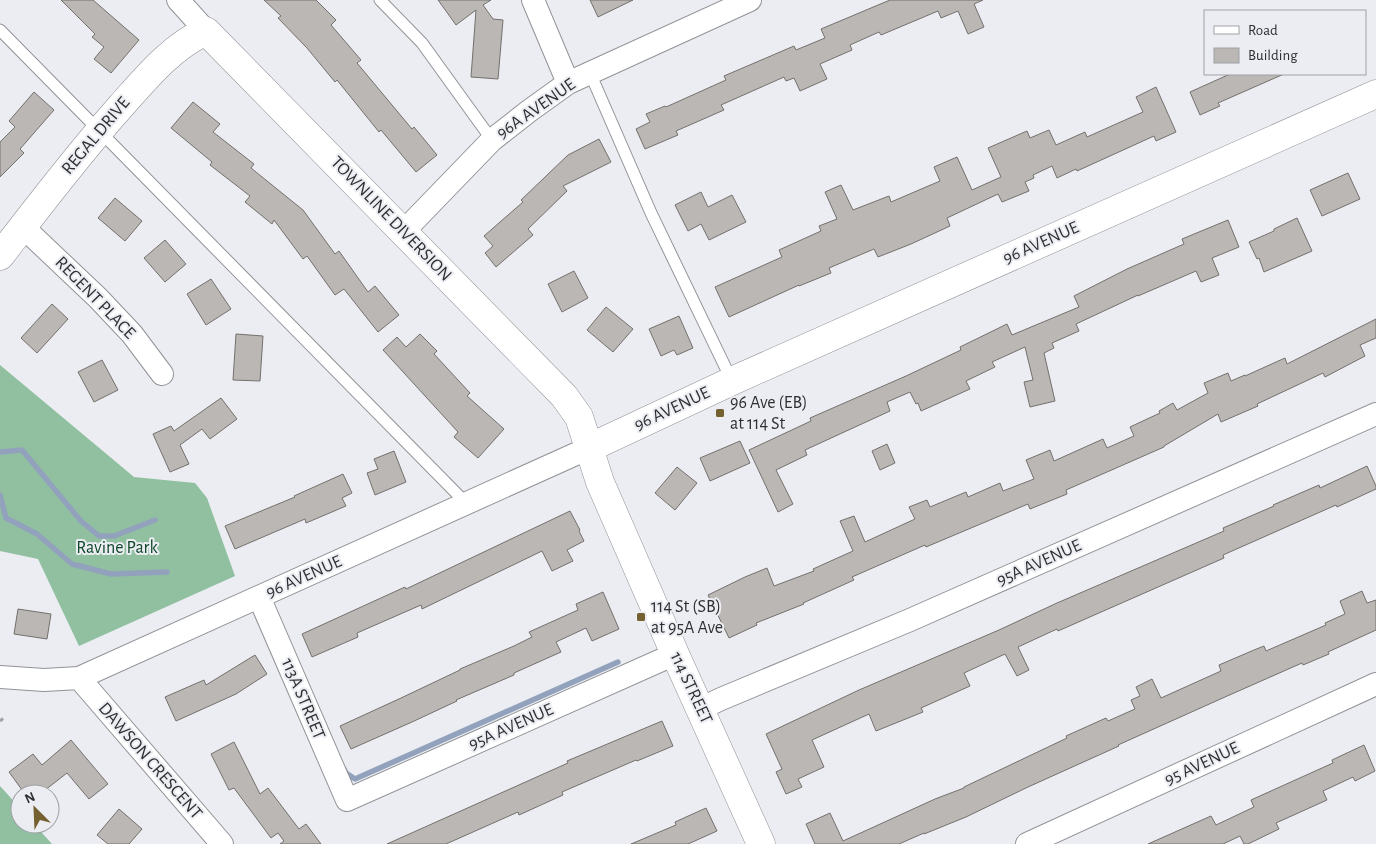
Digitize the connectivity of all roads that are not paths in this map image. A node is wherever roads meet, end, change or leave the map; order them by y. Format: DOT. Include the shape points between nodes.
graph roads {
  1 [pos="178,0"];
  2 [pos="380,0"];
  3 [pos="533,0"];
  4 [pos="750,0"];
  5 [pos="0,30"];
  6 [pos="206,31"];
  7 [pos="590,73"];
  8 [pos="568,83"];
  9 [pos="1376,94"];
  10 [pos="99,131"];
  11 [pos="492,140"];
  12 [pos="23,226"];
  13 [pos="404,231"];
  14 [pos="0,256"];
  15 [pos="162,374"];
  16 [pos="732,381"];
  17 [pos="1376,414"];
  18 [pos="590,448"];
  19 [pos="468,504"];
  20 [pos="259,597"];
  21 [pos="675,654"];
  22 [pos="0,677"];
  23 [pos="79,678"];
  24 [pos="1376,684"];
  25 [pos="700,709"];
  26 [pos="347,800"];
  27 [pos="222,844"];
  28 [pos="761,844"];
  29 [pos="1027,844"];
  1 -- 6 [label="street, TOWNLINE DIVERSION"];
  2 -- 11 [label="lane" via="422,43"];
  3 -- 8 [label="street"];
  4 -- 7 [label="street, 96A AVENUE"];
  5 -- 10 [label="lane"];
  6 -- 10 [label="street, REGAL DRIVE" via="190,39 151,72"];
  6 -- 13 [label="street, TOWNLINE DIVERSION"];
  7 -- 8 [label="street, 96A AVENUE"];
  7 -- 16 [label="lane" via="651,213"];
  8 -- 11 [label="street, 96A AVENUE"];
  9 -- 16 [label="street, 96 AVENUE"];
  10 -- 12 [label="street, REGAL DRIVE"];
  10 -- 19 [label="lane"];
  11 -- 13 [label="street, 96A AVENUE"];
  12 -- 14 [label="street, REGAL DRIVE"];
  12 -- 15 [label="street, REGENT PLACE" via="132,334"];
  13 -- 18 [label="street, TOWNLINE DIVERSION" via="564,396 580,417"];
  16 -- 18 [label="street, 96 AVENUE"];
  17 -- 25 [label="street, 95A AVENUE"];
  18 -- 19 [label="street, 96 AVENUE"];
  18 -- 21 [label="street, 114 STREET" via="600,482"];
  19 -- 20 [label="street, 96 AVENUE"];
  20 -- 23 [label="street, 96 AVENUE"];
  20 -- 26 [label="street, 113A STREET"];
  21 -- 25 [label="street, 114 STREET"];
  21 -- 26 [label="street, 95A AVENUE"];
  22 -- 23 [label="street"];
  23 -- 27 [label="street, DAWSON CRESCENT"];
  24 -- 29 [label="street, 95 AVENUE"];
  25 -- 28 [label="street, 114 STREET"];
}
